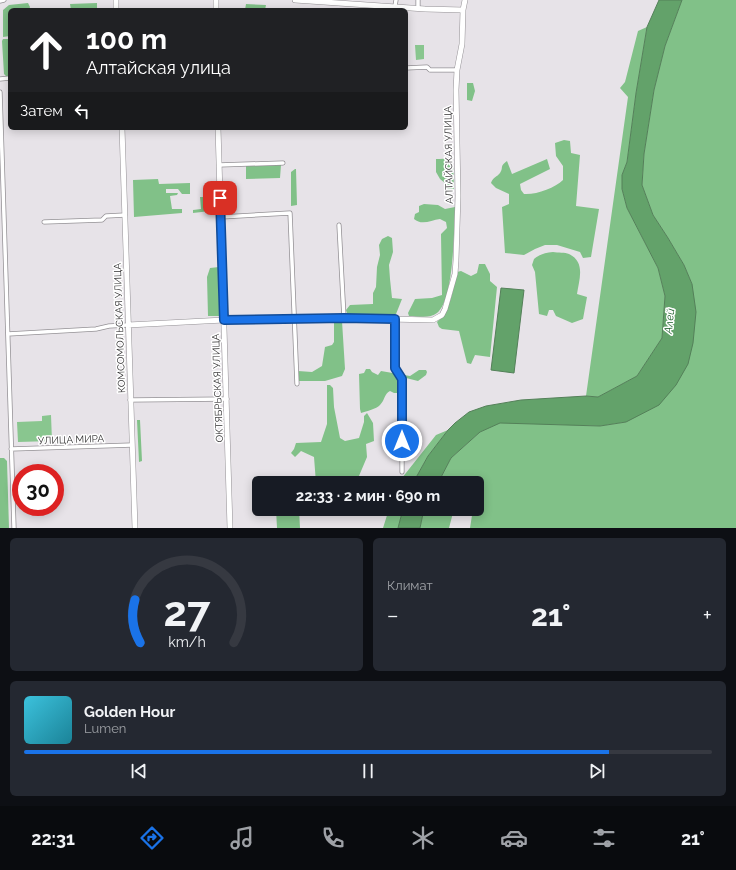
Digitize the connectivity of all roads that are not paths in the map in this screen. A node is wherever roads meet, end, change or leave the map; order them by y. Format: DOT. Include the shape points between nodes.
graph roads {
  1 [pos="4,0"];
  2 [pos="295,0"];
  3 [pos="396,0"];
  4 [pos="418,0"];
  5 [pos="465,0"];
  6 [pos="0,1"];
  7 [pos="326,1"];
  8 [pos="356,2"];
  9 [pos="395,6"];
  10 [pos="418,8"];
  11 [pos="463,10"];
  12 [pos="408,68"];
  13 [pos="457,70"];
  14 [pos="0,92"];
  15 [pos="122,130"];
  16 [pos="218,130"];
  17 [pos="283,163"];
  18 [pos="219,165"];
  19 [pos="124,215"];
  20 [pos="221,217"];
  21 [pos="44,222"];
  22 [pos="340,225"];
  23 [pos="344,318"];
  24 [pos="295,319"];
  25 [pos="395,319"];
  26 [pos="224,320"];
  27 [pos="128,325"];
  28 [pos="8,334"];
  29 [pos="297,384"];
  30 [pos="227,399"];
  31 [pos="130,400"];
  32 [pos="132,445"];
  33 [pos="12,449"];
  34 [pos="402,472"];
  35 [pos="14,528"];
  36 [pos="135,528"];
  37 [pos="230,528"];
  1 -- 6 [label="street"];
  2 -- 7 [label="main road"];
  3 -- 9 [label="street"];
  4 -- 10 [label="street"];
  5 -- 11 [label="main road, АЛТАЙСКАЯ УЛИЦА"];
  7 -- 8 [label="main road"];
  8 -- 9 [label="main road"];
  9 -- 10 [label="main road"];
  10 -- 11 [label="main road"];
  11 -- 13 [label="main road, АЛТАЙСКАЯ УЛИЦА" via="462,44"];
  12 -- 13 [label="street"];
  13 -- 25 [label="main road, АЛТАЙСКАЯ УЛИЦА" via="458,196 455,274 442,315 433,320"];
  14 -- 28 [label="street"];
  15 -- 19 [label="main road, КОМСОМОЛЬСКАЯ УЛИЦА"];
  16 -- 18 [label="main road, ОКТЯБРЬСКАЯ УЛИЦА"];
  17 -- 18 [label="street"];
  18 -- 20 [label="main road, ОКТЯБРЬСКАЯ УЛИЦА"];
  19 -- 21 [label="street" via="106,216 102,220"];
  19 -- 27 [label="main road, КОМСОМОЛЬСКАЯ УЛИЦА"];
  20 -- 24 [label="street" via="290,213"];
  20 -- 26 [label="main road, ОКТЯБРЬСКАЯ УЛИЦА"];
  22 -- 23 [label="street"];
  23 -- 24 [label="main road"];
  23 -- 25 [label="main road"];
  24 -- 26 [label="main road"];
  24 -- 29 [label="street"];
  25 -- 34 [label="street" via="395,368 402,379"];
  26 -- 27 [label="main road"];
  26 -- 30 [label="main road, ОКТЯБРЬСКАЯ УЛИЦА"];
  27 -- 28 [label="street"];
  27 -- 31 [label="main road, КОМСОМОЛЬСКАЯ УЛИЦА"];
  28 -- 33 [label="street"];
  30 -- 31 [label="street"];
  30 -- 37 [label="main road, ОКТЯБРЬСКАЯ УЛИЦА"];
  31 -- 32 [label="main road, КОМСОМОЛЬСКАЯ УЛИЦА"];
  32 -- 33 [label="street, УЛИЦА МИРА"];
  32 -- 36 [label="main road, КОМСОМОЛЬСКАЯ УЛИЦА"];
  33 -- 35 [label="street"];
}
